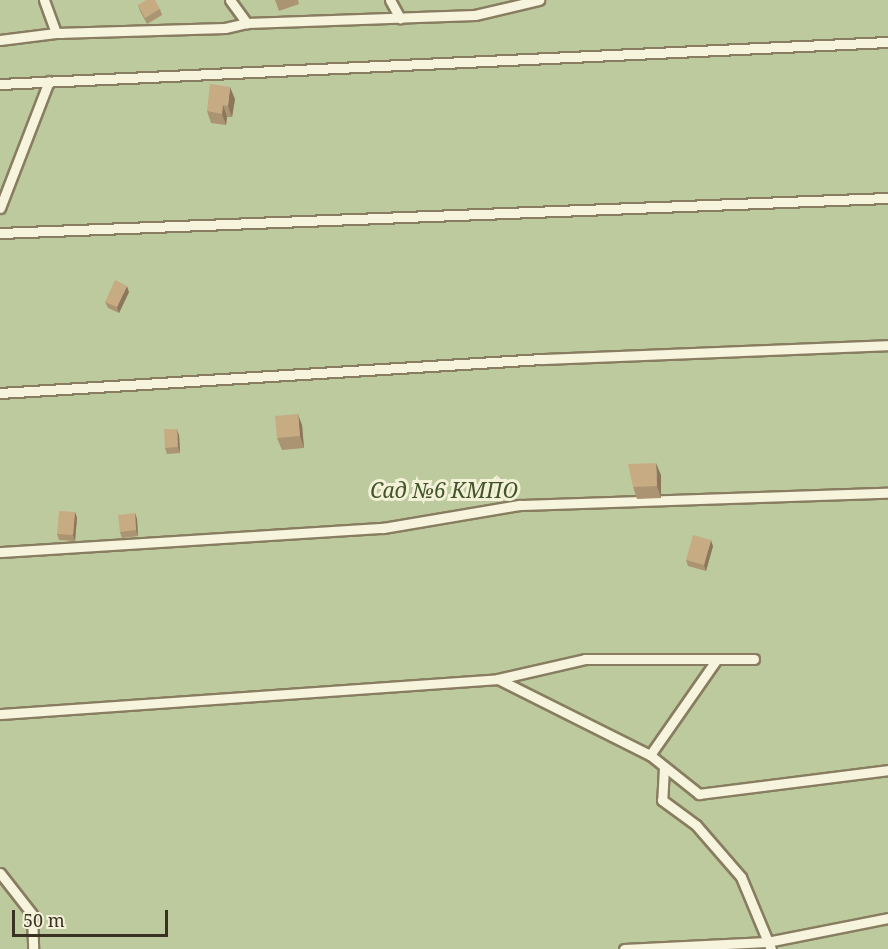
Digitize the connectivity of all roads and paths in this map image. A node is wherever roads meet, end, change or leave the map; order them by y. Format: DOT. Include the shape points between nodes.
graph roads {
  1 [pos="44,0"];
  2 [pos="230,0"];
  3 [pos="390,0"];
  4 [pos="539,0"];
  5 [pos="400,18"];
  6 [pos="247,23"];
  7 [pos="56,33"];
  8 [pos="0,40"];
  9 [pos="888,42"];
  10 [pos="49,81"];
  11 [pos="0,84"];
  12 [pos="888,198"];
  13 [pos="0,208"];
  14 [pos="0,233"];
  15 [pos="888,345"];
  16 [pos="0,393"];
  17 [pos="888,493"];
  18 [pos="0,552"];
  19 [pos="717,659"];
  20 [pos="754,659"];
  21 [pos="498,678"];
  22 [pos="0,714"];
  23 [pos="650,755"];
  24 [pos="664,767"];
  25 [pos="888,770"];
  26 [pos="0,873"];
  27 [pos="888,918"];
  28 [pos="769,946"];
  29 [pos="33,949"];
  30 [pos="624,949"];
  1 -- 7 [label="lane"];
  2 -- 6 [label="lane"];
  3 -- 5 [label="lane"];
  4 -- 5 [label="lane" via="475,15"];
  5 -- 6 [label="lane"];
  6 -- 7 [label="lane" via="225,28"];
  7 -- 8 [label="lane"];
  9 -- 10 [label="lane"];
  10 -- 11 [label="lane"];
  10 -- 13 [label="lane"];
  12 -- 14 [label="lane"];
  15 -- 16 [label="lane" via="542,359"];
  17 -- 18 [label="lane" via="519,505 383,528"];
  19 -- 20 [label="lane"];
  19 -- 21 [label="lane" via="585,659"];
  19 -- 23 [label="lane"];
  21 -- 22 [label="lane"];
  21 -- 23 [label="lane"];
  23 -- 24 [label="lane"];
  24 -- 25 [label="lane" via="699,794"];
  24 -- 28 [label="lane" via="662,800 696,825 741,877"];
  26 -- 29 [label="lane" via="32,914"];
  27 -- 28 [label="lane"];
  28 -- 30 [label="lane"];
}
